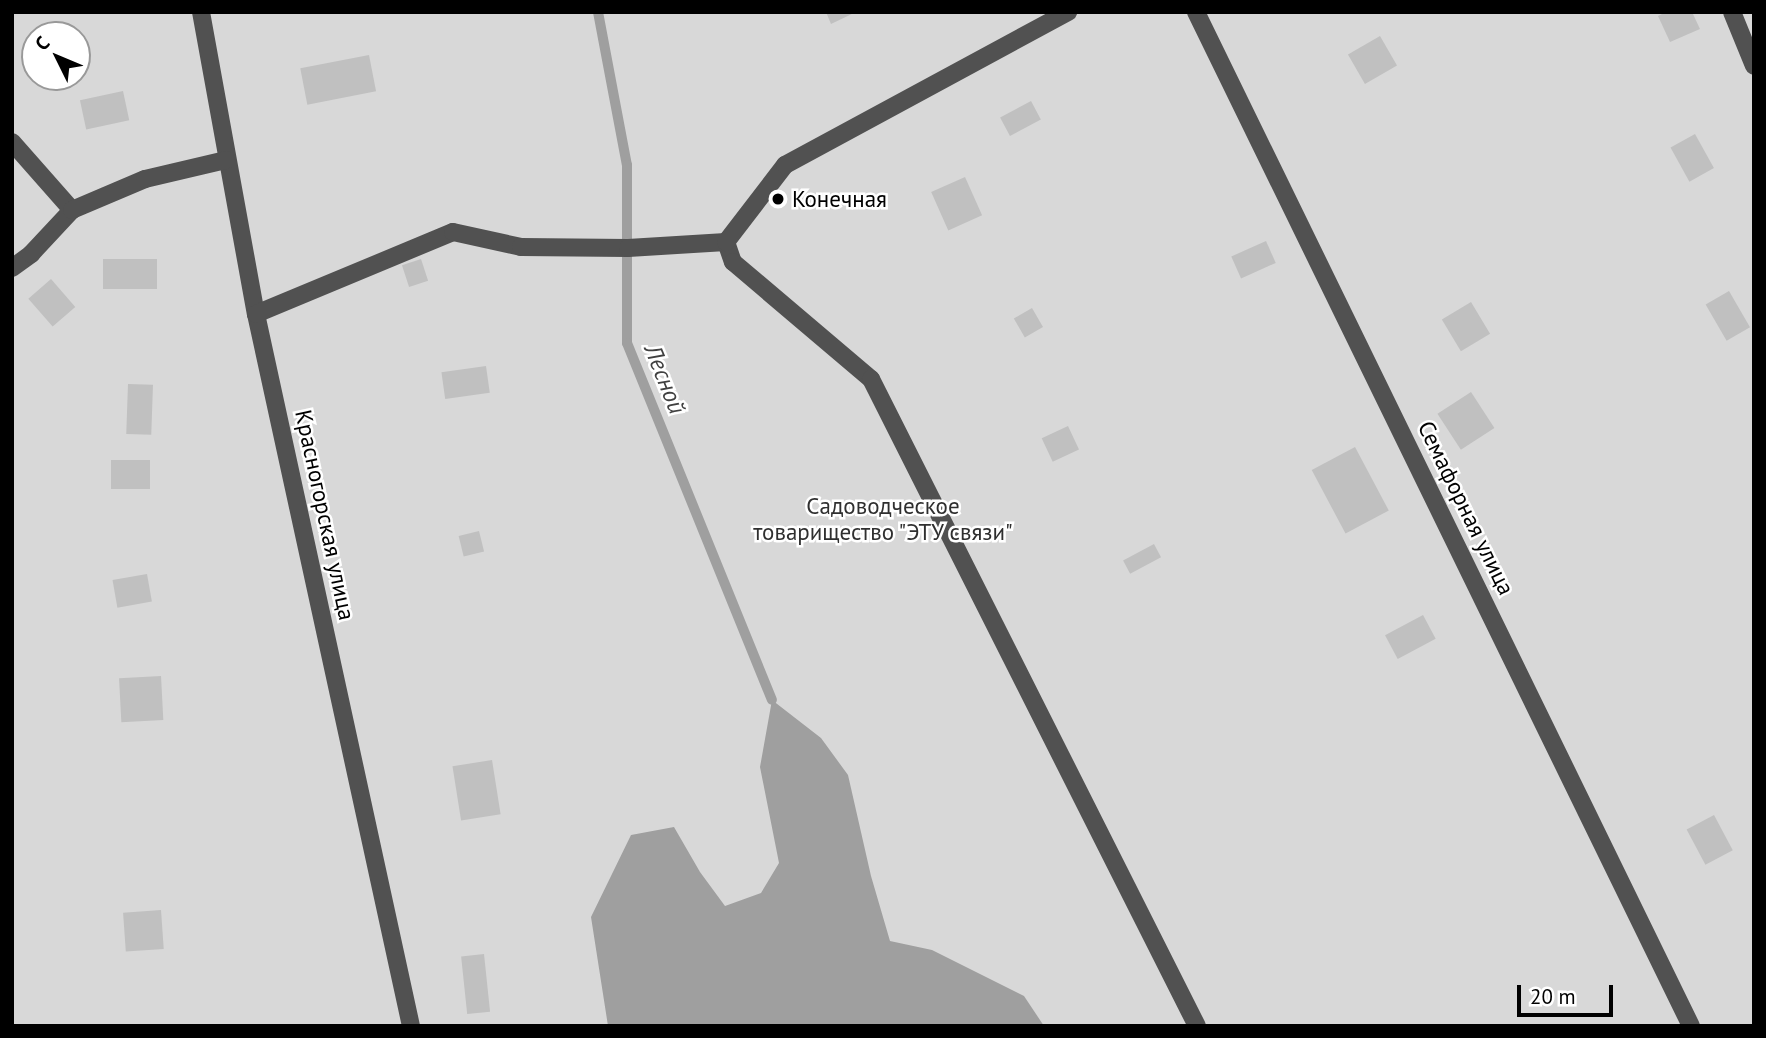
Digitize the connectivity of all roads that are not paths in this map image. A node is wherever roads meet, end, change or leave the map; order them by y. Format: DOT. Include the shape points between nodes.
graph roads {
  1 [pos="201,12"];
  2 [pos="1068,12"];
  3 [pos="1196,12"];
  4 [pos="1732,12"];
  5 [pos="1754,66"];
  6 [pos="12,142"];
  7 [pos="226,160"];
  8 [pos="72,210"];
  9 [pos="726,242"];
  10 [pos="12,268"];
  11 [pos="256,314"];
  12 [pos="411,1026"];
  13 [pos="1197,1026"];
  14 [pos="1691,1026"];
  1 -- 7 [label="street, Красногорская улица"];
  2 -- 9 [label="street" via="785,165"];
  3 -- 14 [label="street, Семафорная улица"];
  4 -- 5 [label="street"];
  6 -- 8 [label="street"];
  7 -- 8 [label="street" via="145,179"];
  7 -- 11 [label="street, Красногорская улица"];
  8 -- 10 [label="street"];
  9 -- 11 [label="street" via="628,248 521,247 453,233"];
  9 -- 13 [label="street" via="733,262 871,379"];
  11 -- 12 [label="street, Красногорская улица"];
}
